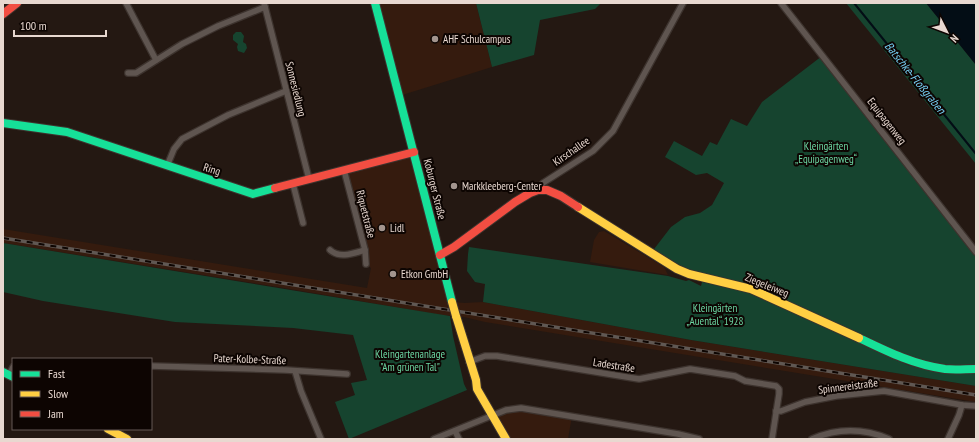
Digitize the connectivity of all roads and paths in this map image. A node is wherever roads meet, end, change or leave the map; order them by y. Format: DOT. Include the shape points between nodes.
graph roads {
  1 [pos="17,3"];
  2 [pos="126,3"];
  3 [pos="375,3"];
  4 [pos="683,3"];
  5 [pos="781,3"];
  6 [pos="265,5"];
  7 [pos="3,14"];
  8 [pos="156,60"];
  9 [pos="128,73"];
  10 [pos="286,91"];
  11 [pos="3,123"];
  12 [pos="414,152"];
  13 [pos="168,166"];
  14 [pos="344,170"];
  15 [pos="309,180"];
  16 [pos="293,184"];
  17 [pos="538,190"];
  18 [pos="303,223"];
  19 [pos="330,250"];
  20 [pos="365,250"];
  21 [pos="976,252"];
  22 [pos="440,255"];
  23 [pos="366,264"];
  24 [pos="469,362"];
  25 [pos="152,366"];
  26 [pos="976,369"];
  27 [pos="295,371"];
  28 [pos="348,374"];
  29 [pos="962,405"];
  30 [pos="976,406"];
  31 [pos="776,411"];
  32 [pos="493,415"];
  33 [pos="455,431"];
  34 [pos="112,434"];
  35 [pos="827,437"];
  36 [pos="127,439"];
  37 [pos="321,439"];
  38 [pos="434,439"];
  39 [pos="459,439"];
  40 [pos="506,439"];
  41 [pos="699,439"];
  42 [pos="772,439"];
  43 [pos="812,439"];
  44 [pos="889,439"];
  45 [pos="948,439"];
  1 -- 7 [label="main road"];
  2 -- 8 [label="street"];
  3 -- 12 [label="main road, Koburger Straße"];
  4 -- 17 [label="street, Kirschallee" via="613,131 593,151 543,183"];
  5 -- 21 [label="street, Equipagenweg"];
  6 -- 8 [label="street" via="182,44"];
  6 -- 10 [label="street, Sonnesiedlung"];
  8 -- 9 [label="street" via="136,73"];
  10 -- 13 [label="street" via="228,115 182,139 174,149"];
  10 -- 15 [label="street, Sonnesiedlung"];
  11 -- 13 [label="main road, Ring" via="67,132"];
  12 -- 14 [label="main road, Ring"];
  12 -- 22 [label="main road, Koburger Straße"];
  13 -- 16 [label="main road, Ring" via="253,194"];
  14 -- 15 [label="main road, Ring"];
  14 -- 20 [label="street, Riquetstraße"];
  15 -- 16 [label="main road, Ring"];
  16 -- 18 [label="street"];
  17 -- 22 [label="main road, Kirschallee" via="519,199 454,248"];
  17 -- 26 [label="main road, Ziegeleiweg" via="548,190 561,196 677,270 751,289 905,359 946,369"];
  19 -- 20 [label="street" via="346,255"];
  20 -- 23 [label="street, Riquetstraße"];
  22 -- 24 [label="main road, Koburger Straße, bridge"];
  24 -- 31 [label="street, Ladestraße" via="485,356 497,356 639,379 690,369 735,376 745,381 776,386 779,389"];
  24 -- 32 [label="main road, Koburger Straße" via="476,380 488,397"];
  25 -- 27 [label="street, Pater-Kolbe-Straße"];
  27 -- 28 [label="street, Pater-Kolbe-Straße"];
  27 -- 37 [label="street"];
  29 -- 30 [label="street, Spinnereistraße"];
  29 -- 31 [label="street, Spinnereistraße" via="884,391 836,396"];
  29 -- 45 [label="street"];
  31 -- 42 [label="street"];
  32 -- 33 [label="street"];
  32 -- 40 [label="main road, Koburger Straße"];
  32 -- 41 [label="street" via="521,408"];
  33 -- 38 [label="street"];
  33 -- 39 [label="street"];
  34 -- 36 [label="main road"];
  35 -- 43 [label="street"];
  35 -- 44 [label="street" via="839,431 855,431"];
}
